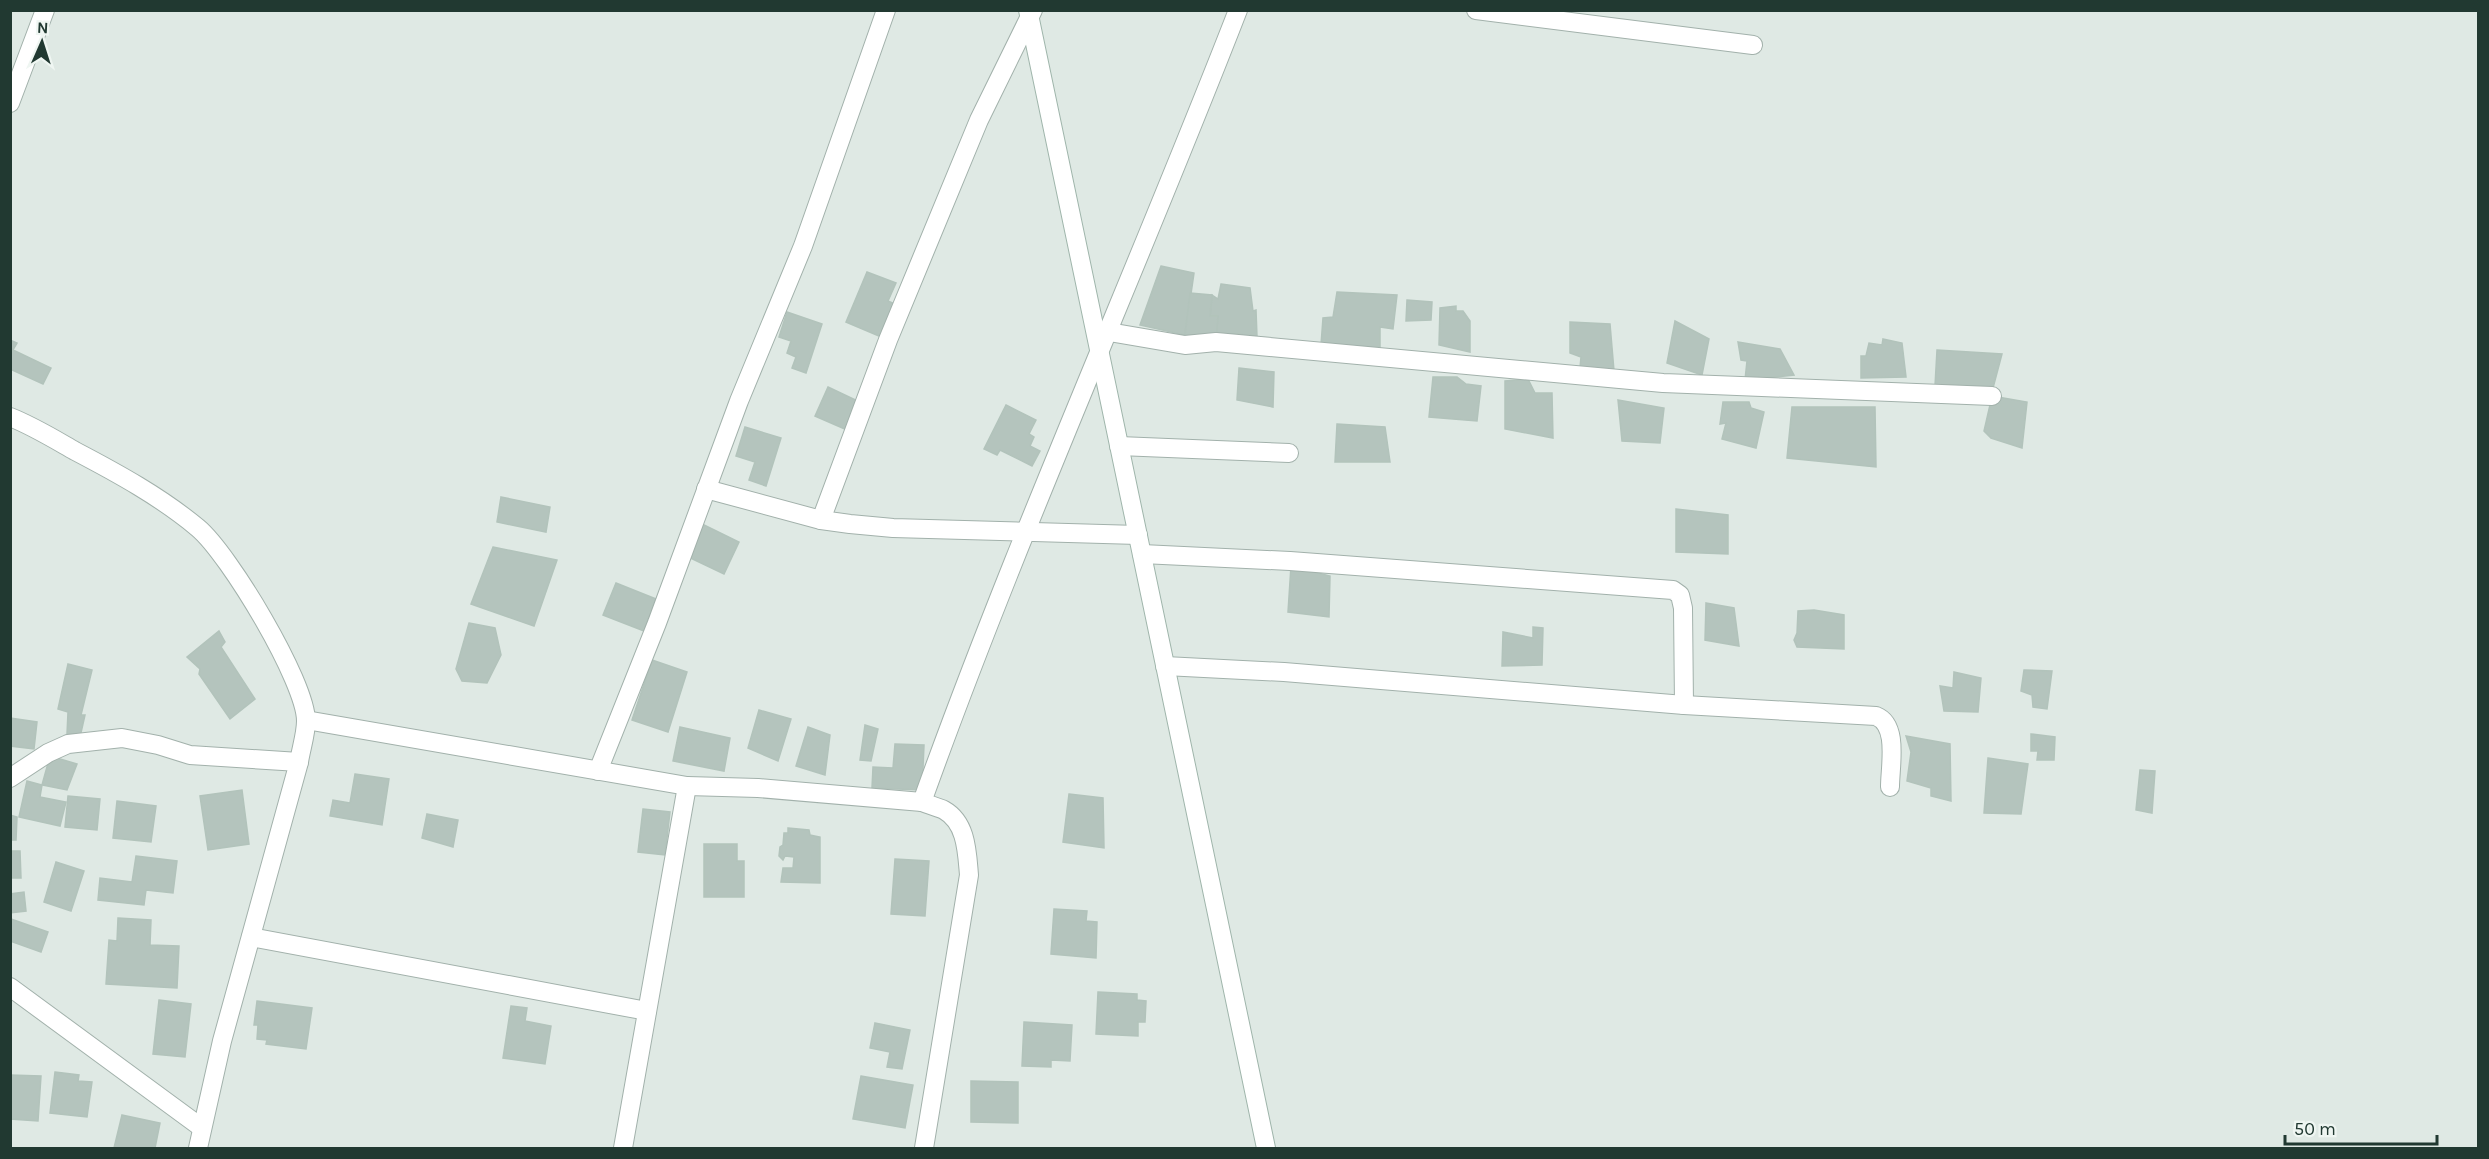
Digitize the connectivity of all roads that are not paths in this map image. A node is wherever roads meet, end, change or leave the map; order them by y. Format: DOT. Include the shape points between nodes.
graph roads {
  1 [pos="45,10"];
  2 [pos="886,10"];
  3 [pos="1238,10"];
  4 [pos="1476,10"];
  5 [pos="1030,14"];
  6 [pos="1753,45"];
  7 [pos="10,103"];
  8 [pos="1109,332"];
  9 [pos="1099,353"];
  10 [pos="1992,396"];
  11 [pos="10,417"];
  12 [pos="1119,446"];
  13 [pos="1289,453"];
  14 [pos="706,489"];
  15 [pos="821,520"];
  16 [pos="1025,532"];
  17 [pos="1138,535"];
  18 [pos="1142,554"];
  19 [pos="1166,666"];
  20 [pos="1684,705"];
  21 [pos="306,720"];
  22 [pos="299,762"];
  23 [pos="598,771"];
  24 [pos="10,778"];
  25 [pos="687,786"];
  26 [pos="1890,787"];
  27 [pos="922,802"];
  28 [pos="251,937"];
  29 [pos="10,987"];
  30 [pos="647,1011"];
  31 [pos="202,1128"];
  32 [pos="198,1149"];
  33 [pos="623,1149"];
  34 [pos="924,1149"];
  35 [pos="1266,1149"];
  1 -- 7 [label="street"];
  2 -- 14 [label="street" via="803,246"];
  3 -- 8 [label="street"];
  4 -- 6 [label="street"];
  5 -- 9 [label="street"];
  5 -- 15 [label="street" via="979,120 888,340"];
  8 -- 9 [label="street"];
  8 -- 10 [label="street" via="1185,345 1216,342 1663,383"];
  9 -- 12 [label="street"];
  9 -- 16 [label="street"];
  11 -- 21 [label="street" via="115,472 200,529 228,562 283,656"];
  12 -- 13 [label="street"];
  12 -- 17 [label="street"];
  14 -- 15 [label="street"];
  14 -- 23 [label="street"];
  15 -- 16 [label="street" via="893,528"];
  16 -- 17 [label="street"];
  16 -- 27 [label="street"];
  17 -- 18 [label="street"];
  18 -- 19 [label="street"];
  18 -- 20 [label="street" via="1290,561 1673,590 1680,595 1683,608"];
  19 -- 20 [label="street"];
  19 -- 35 [label="street"];
  20 -- 26 [label="street" via="1876,716 1883,719 1890,731"];
  21 -- 22 [label="street"];
  21 -- 23 [label="street"];
  22 -- 24 [label="street" via="189,755 122,738 68,744"];
  22 -- 28 [label="street"];
  23 -- 25 [label="street"];
  25 -- 27 [label="street"];
  25 -- 30 [label="street"];
  27 -- 34 [label="street" via="946,811 958,825 966,841 969,875"];
  28 -- 30 [label="street"];
  28 -- 31 [label="street"];
  29 -- 31 [label="street"];
  30 -- 33 [label="street"];
  31 -- 32 [label="street"];
}
